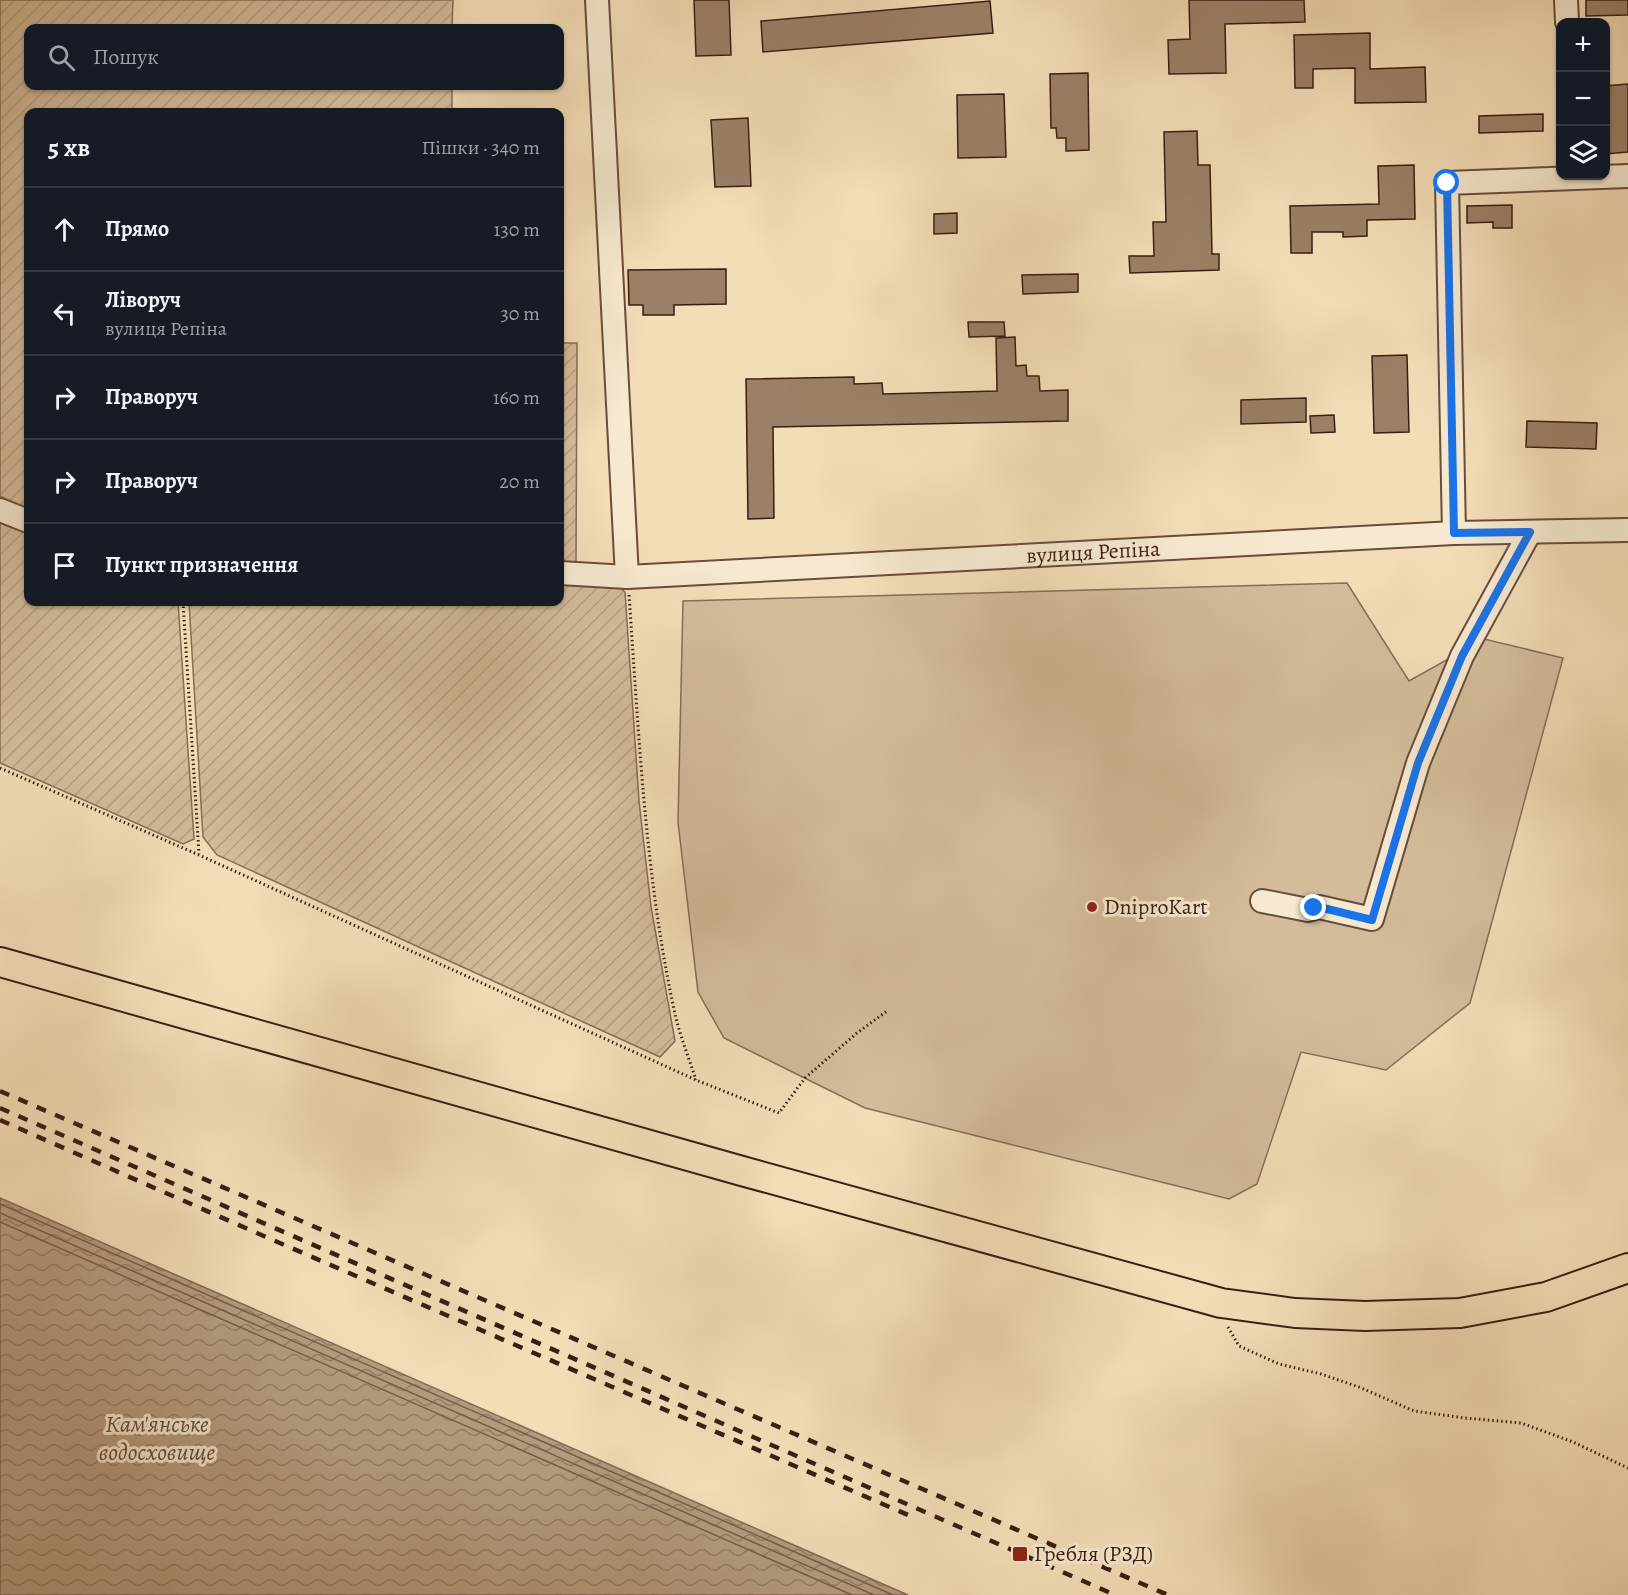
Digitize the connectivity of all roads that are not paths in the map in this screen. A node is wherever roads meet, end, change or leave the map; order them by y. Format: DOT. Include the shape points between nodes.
graph roads {
  1 [pos="597,0"];
  2 [pos="1566,0"];
  3 [pos="1567,18"];
  4 [pos="1610,176"];
  5 [pos="1628,176"];
  6 [pos="1556,178"];
  7 [pos="0,510"];
  8 [pos="24,519"];
  9 [pos="1628,530"];
  10 [pos="1530,532"];
  11 [pos="1454,533"];
  12 [pos="564,573"];
  13 [pos="627,578"];
  14 [pos="1262,901"];
  15 [pos="0,962"];
  16 [pos="1628,1268"];
  1 -- 13 [label="street"];
  2 -- 3 [label="street"];
  4 -- 5 [label="street"];
  6 -- 11 [label="street" via="1447,183"];
  7 -- 8 [label="street"];
  9 -- 10 [label="street, вулиця Репіна"];
  10 -- 11 [label="street, вулиця Репіна"];
  10 -- 14 [label="street" via="1462,656 1418,763 1372,920 1319,907 1308,910"];
  11 -- 13 [label="street, вулиця Репіна"];
  12 -- 13 [label="street, вулиця Репіна"];
  15 -- 16 [label="main road" via="1221,1303 1295,1313 1365,1316 1460,1313 1546,1298"];
}
